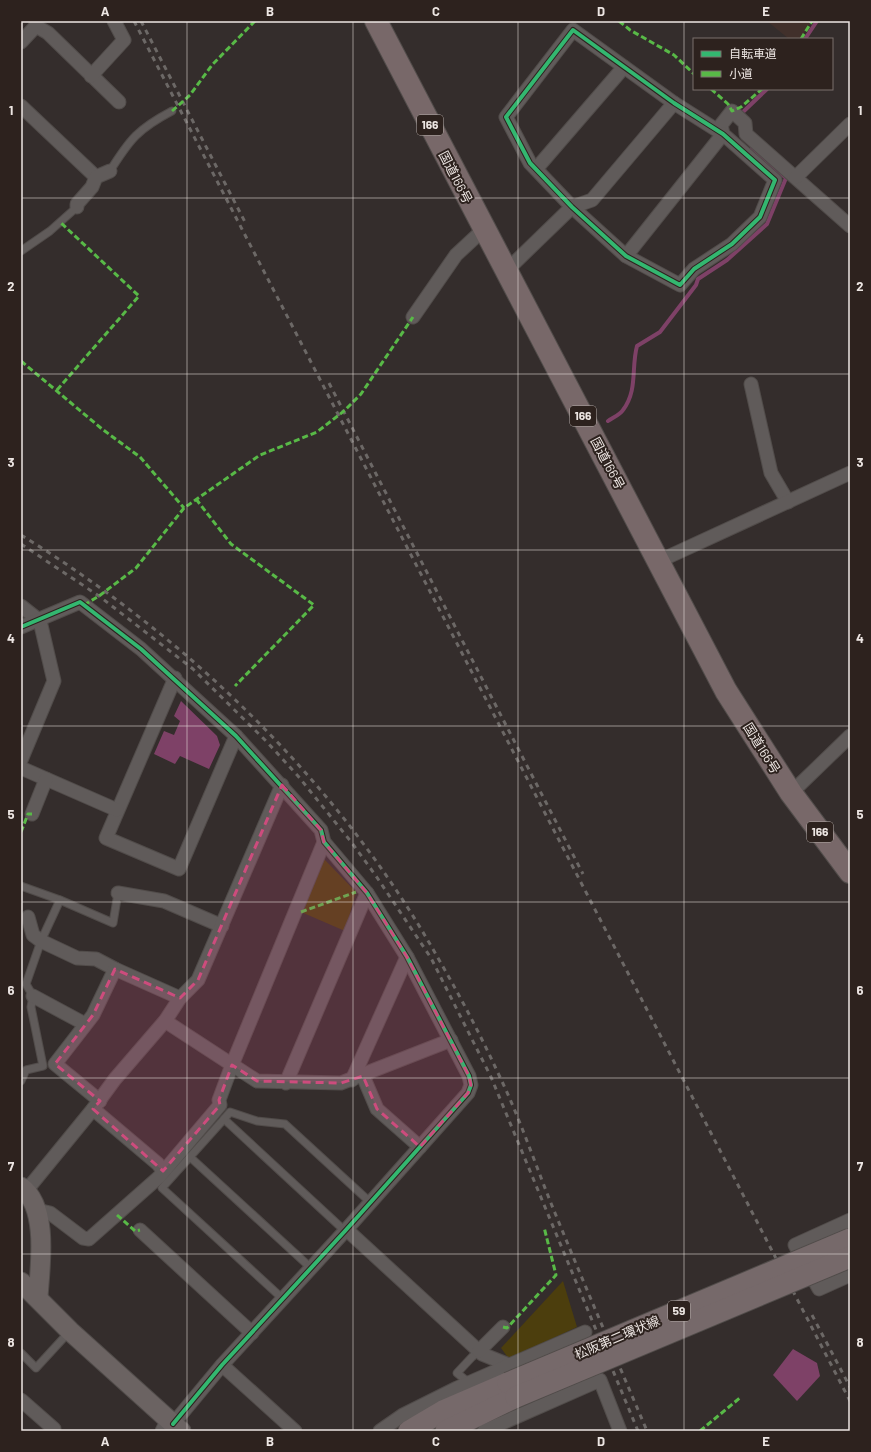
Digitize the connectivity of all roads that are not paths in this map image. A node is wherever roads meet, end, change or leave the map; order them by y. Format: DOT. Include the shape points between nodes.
graph roads {
  1 [pos="114,21"];
  2 [pos="376,21"];
  3 [pos="36,24"];
  4 [pos="21,42"];
  5 [pos="624,67"];
  6 [pos="91,76"];
  7 [pos="119,102"];
  8 [pos="674,103"];
  9 [pos="21,106"];
  10 [pos="172,110"];
  11 [pos="850,124"];
  12 [pos="723,134"];
  13 [pos="536,169"];
  14 [pos="110,171"];
  15 [pos="96,177"];
  16 [pos="796,177"];
  17 [pos="77,207"];
  18 [pos="572,207"];
  19 [pos="850,226"];
  20 [pos="484,229"];
  21 [pos="21,251"];
  22 [pos="626,256"];
  23 [pos="507,270"];
  24 [pos="413,317"];
  25 [pos="751,384"];
  26 [pos="850,473"];
  27 [pos="788,502"];
  28 [pos="659,561"];
  29 [pos="21,606"];
  30 [pos="40,621"];
  31 [pos="21,627"];
  32 [pos="174,678"];
  33 [pos="236,736"];
  34 [pos="850,736"];
  35 [pos="21,760"];
  36 [pos="21,768"];
  37 [pos="46,779"];
  38 [pos="282,785"];
  39 [pos="791,793"];
  40 [pos="117,810"];
  41 [pos="32,814"];
  42 [pos="324,842"];
  43 [pos="850,872"];
  44 [pos="21,886"];
  45 [pos="118,893"];
  46 [pos="367,893"];
  47 [pos="60,900"];
  48 [pos="28,917"];
  49 [pos="222,926"];
  50 [pos="41,941"];
  51 [pos="407,957"];
  52 [pos="115,969"];
  53 [pos="33,996"];
  54 [pos="180,998"];
  55 [pos="165,1021"];
  56 [pos="85,1024"];
  57 [pos="451,1040"];
  58 [pos="232,1065"];
  59 [pos="358,1078"];
  60 [pos="21,1081"];
  61 [pos="286,1083"];
  62 [pos="96,1105"];
  63 [pos="224,1119"];
  64 [pos="420,1147"];
  65 [pos="190,1157"];
  66 [pos="163,1171"];
  67 [pos="23,1189"];
  68 [pos="370,1202"];
  69 [pos="37,1210"];
  70 [pos="850,1220"];
  71 [pos="140,1230"];
  72 [pos="346,1231"];
  73 [pos="850,1239"];
  74 [pos="850,1257"];
  75 [pos="311,1268"];
  76 [pos="850,1275"];
  77 [pos="21,1282"];
  78 [pos="38,1297"];
  79 [pos="283,1299"];
  80 [pos="503,1327"];
  81 [pos="70,1331"];
  82 [pos="585,1332"];
  83 [pos="252,1333"];
  84 [pos="480,1351"];
  85 [pos="21,1353"];
  86 [pos="222,1365"];
  87 [pos="468,1382"];
  88 [pos="511,1382"];
  89 [pos="21,1400"];
  90 [pos="504,1422"];
  91 [pos="171,1426"];
  92 [pos="54,1429"];
  93 [pos="295,1431"];
  94 [pos="380,1431"];
  95 [pos="409,1431"];
  96 [pos="446,1431"];
  97 [pos="484,1431"];
  98 [pos="514,1431"];
  99 [pos="620,1431"];
  1 -- 6 [label="street" via="124,40"];
  2 -- 20 [label="highway, 国道166号 / 166"];
  3 -- 4 [label="street"];
  3 -- 6 [label="street"];
  5 -- 8 [label="street"];
  5 -- 13 [label="street"];
  5 -- 13 [label="street" via="573,30 506,117 530,163"];
  6 -- 7 [label="street"];
  8 -- 12 [label="street"];
  8 -- 18 [label="street" via="592,200"];
  9 -- 15 [label="street"];
  10 -- 14 [label="lane" via="136,134"];
  11 -- 16 [label="street"];
  12 -- 16 [label="street" via="721,125 732,112 745,123 746,134"];
  12 -- 22 [label="street"];
  12 -- 22 [label="street" via="775,180 760,217 732,244 694,269 680,285"];
  13 -- 18 [label="street"];
  14 -- 15 [label="street"];
  15 -- 17 [label="street" via="92,187 76,204"];
  16 -- 19 [label="street"];
  17 -- 21 [label="lane" via="50,231"];
  18 -- 22 [label="street"];
  18 -- 23 [label="street"];
  20 -- 23 [label="highway, 国道166号 / 166"];
  20 -- 24 [label="street" via="456,255"];
  23 -- 28 [label="highway, 国道166号 / 166"];
  25 -- 27 [label="street" via="771,473"];
  26 -- 27 [label="street"];
  27 -- 28 [label="street"];
  28 -- 39 [label="highway, 国道166号 / 166" via="726,691"];
  29 -- 30 [label="street"];
  30 -- 31 [label="street"];
  30 -- 32 [label="street" via="80,602"];
  30 -- 35 [label="street" via="54,682"];
  32 -- 33 [label="street"];
  32 -- 40 [label="street"];
  33 -- 38 [label="street"];
  33 -- 40 [label="street" via="179,869 106,838"];
  34 -- 39 [label="street"];
  36 -- 37 [label="street"];
  37 -- 40 [label="street"];
  37 -- 41 [label="street"];
  38 -- 42 [label="street" via="321,830"];
  38 -- 49 [label="street"];
  39 -- 43 [label="highway, 国道166号 / 166"];
  42 -- 46 [label="street"];
  42 -- 58 [label="street"];
  44 -- 47 [label="lane"];
  45 -- 47 [label="lane" via="113,923"];
  45 -- 49 [label="street" via="164,901"];
  46 -- 51 [label="street"];
  46 -- 61 [label="street"];
  47 -- 50 [label="lane"];
  48 -- 50 [label="street" via="33,935"];
  49 -- 54 [label="street" via="198,980"];
  50 -- 52 [label="street" via="77,958 96,959"];
  50 -- 53 [label="lane" via="26,984"];
  51 -- 57 [label="street"];
  51 -- 59 [label="street"];
  52 -- 54 [label="street"];
  52 -- 56 [label="street" via="93,1015"];
  53 -- 56 [label="street"];
  53 -- 60 [label="lane" via="31,1008 43,1066 26,1070"];
  54 -- 55 [label="street"];
  55 -- 58 [label="street"];
  55 -- 62 [label="street" via="114,1079"];
  56 -- 62 [label="street" via="55,1064"];
  57 -- 59 [label="street"];
  57 -- 64 [label="street" via="471,1085 468,1093"];
  58 -- 61 [label="street" via="257,1081"];
  58 -- 66 [label="street" via="219,1100 220,1105"];
  59 -- 61 [label="street" via="341,1083"];
  59 -- 64 [label="street" via="377,1109"];
  62 -- 66 [label="street"];
  62 -- 67 [label="street"];
  63 -- 65 [label="lane"];
  63 -- 68 [label="lane" via="230,1112 256,1121 285,1124"];
  63 -- 72 [label="lane"];
  64 -- 68 [label="street"];
  65 -- 75 [label="lane"];
  65 -- 79 [label="lane" via="162,1188"];
  66 -- 69 [label="street" via="89,1239 83,1238 50,1213"];
  67 -- 69 [label="street"];
  68 -- 72 [label="street"];
  69 -- 78 [label="street" via="42,1252"];
  70 -- 76 [label="street" via="794,1244 819,1290"];
  71 -- 83 [label="street"];
  72 -- 75 [label="street"];
  72 -- 84 [label="street"];
  73 -- 88 [label="main road, 松阪第二環状線 / 59, bridge"];
  74 -- 88 [label="main road, 松阪第二環状線 / 59, bridge"];
  75 -- 79 [label="street"];
  77 -- 78 [label="street"];
  78 -- 81 [label="street"];
  79 -- 83 [label="street"];
  80 -- 84 [label="street"];
  81 -- 85 [label="lane" via="36,1368"];
  81 -- 91 [label="street"];
  82 -- 88 [label="street"];
  83 -- 86 [label="street"];
  84 -- 87 [label="lane" via="457,1374"];
  84 -- 88 [label="street"];
  86 -- 91 [label="street"];
  86 -- 93 [label="street"];
  87 -- 88 [label="street"];
  87 -- 94 [label="street" via="403,1415"];
  88 -- 95 [label="main road, 松阪第二環状線 / 59" via="443,1411"];
  88 -- 96 [label="main road, 松阪第二環状線 / 59"];
  89 -- 92 [label="street"];
  90 -- 97 [label="street"];
  90 -- 98 [label="street"];
  90 -- 99 [label="street" via="600,1380"];
}
